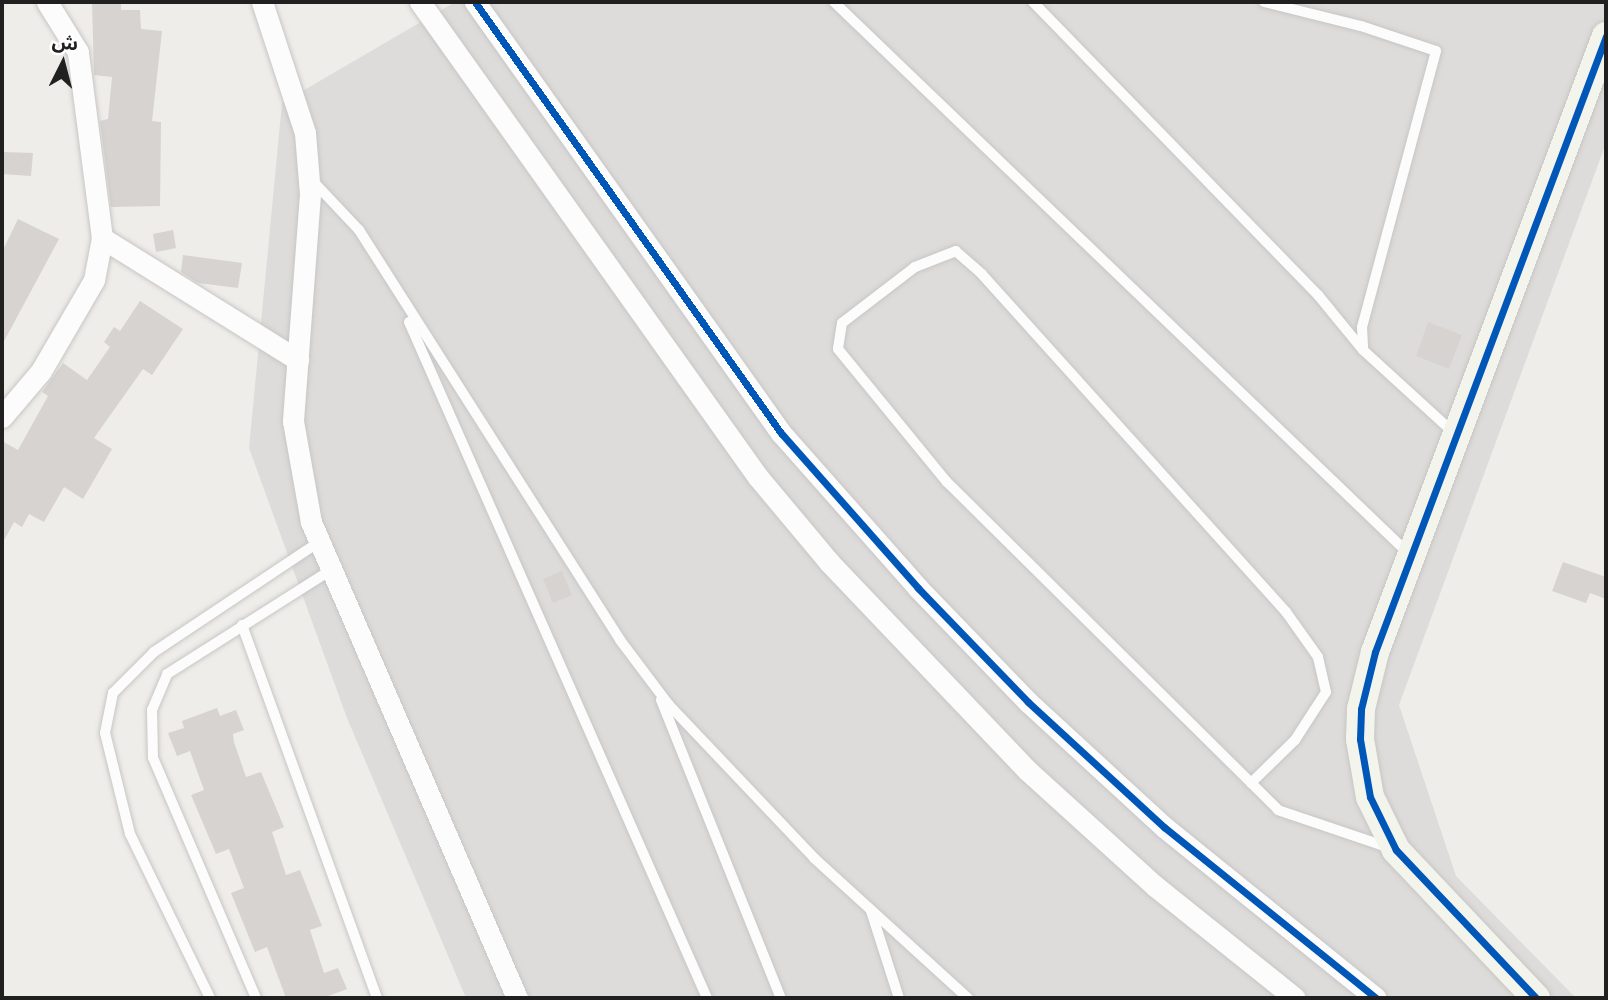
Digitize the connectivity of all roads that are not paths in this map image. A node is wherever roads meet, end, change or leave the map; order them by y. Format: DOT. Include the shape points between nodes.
graph roads {
  1 [pos="47,2"];
  2 [pos="262,2"];
  3 [pos="420,2"];
  4 [pos="475,2"];
  5 [pos="834,2"];
  6 [pos="1033,2"];
  7 [pos="1264,2"];
  8 [pos="1606,36"];
  9 [pos="308,177"];
  10 [pos="102,238"];
  11 [pos="393,285"];
  12 [pos="1363,350"];
  13 [pos="298,360"];
  14 [pos="2,417"];
  15 [pos="1457,436"];
  16 [pos="319,542"];
  17 [pos="1411,557"];
  18 [pos="330,571"];
  19 [pos="242,625"];
  20 [pos="656,687"];
  21 [pos="1251,783"];
  22 [pos="1396,850"];
  23 [pos="870,909"];
  24 [pos="210,998"];
  25 [pos="256,998"];
  26 [pos="377,998"];
  27 [pos="517,998"];
  28 [pos="707,998"];
  29 [pos="780,998"];
  30 [pos="899,998"];
  31 [pos="968,998"];
  32 [pos="1295,998"];
  33 [pos="1376,998"];
  34 [pos="1536,998"];
  1 -- 10 [label="street" via="78,52"];
  2 -- 9 [label="street" via="305,133"];
  3 -- 32 [label="street" via="758,477 829,562 1027,770 1155,886"];
  4 -- 33 [label="street" via="781,433 918,588 1028,702 1164,827"];
  5 -- 17 [label="lane"];
  6 -- 12 [label="lane" via="1318,295"];
  7 -- 12 [label="lane" via="1436,51 1362,327"];
  8 -- 15 [label="street"];
  9 -- 11 [label="lane" via="359,230"];
  9 -- 13 [label="street"];
  10 -- 13 [label="street"];
  10 -- 14 [label="street" via="94,280 41,371"];
  11 -- 20 [label="lane" via="620,640"];
  11 -- 28 [label="lane"];
  12 -- 15 [label="lane"];
  13 -- 16 [label="street" via="293,421 300,475"];
  15 -- 17 [label="street"];
  16 -- 18 [label="street"];
  16 -- 24 [label="lane" via="154,652 113,693 105,733 130,834"];
  17 -- 22 [label="street" via="1366,680 1360,719 1370,797"];
  18 -- 19 [label="lane"];
  18 -- 27 [label="street"];
  19 -- 25 [label="lane" via="167,674 152,710 153,758"];
  19 -- 26 [label="lane"];
  20 -- 23 [label="lane" via="814,858"];
  20 -- 29 [label="lane"];
  21 -- 21 [label="lane" via="947,482 838,349 842,323 915,267 956,251 982,274 1286,612 1318,657 1326,692 1295,740"];
  21 -- 22 [label="lane" via="1278,810"];
  22 -- 34 [label="street"];
  23 -- 30 [label="lane"];
  23 -- 31 [label="lane"];
}
